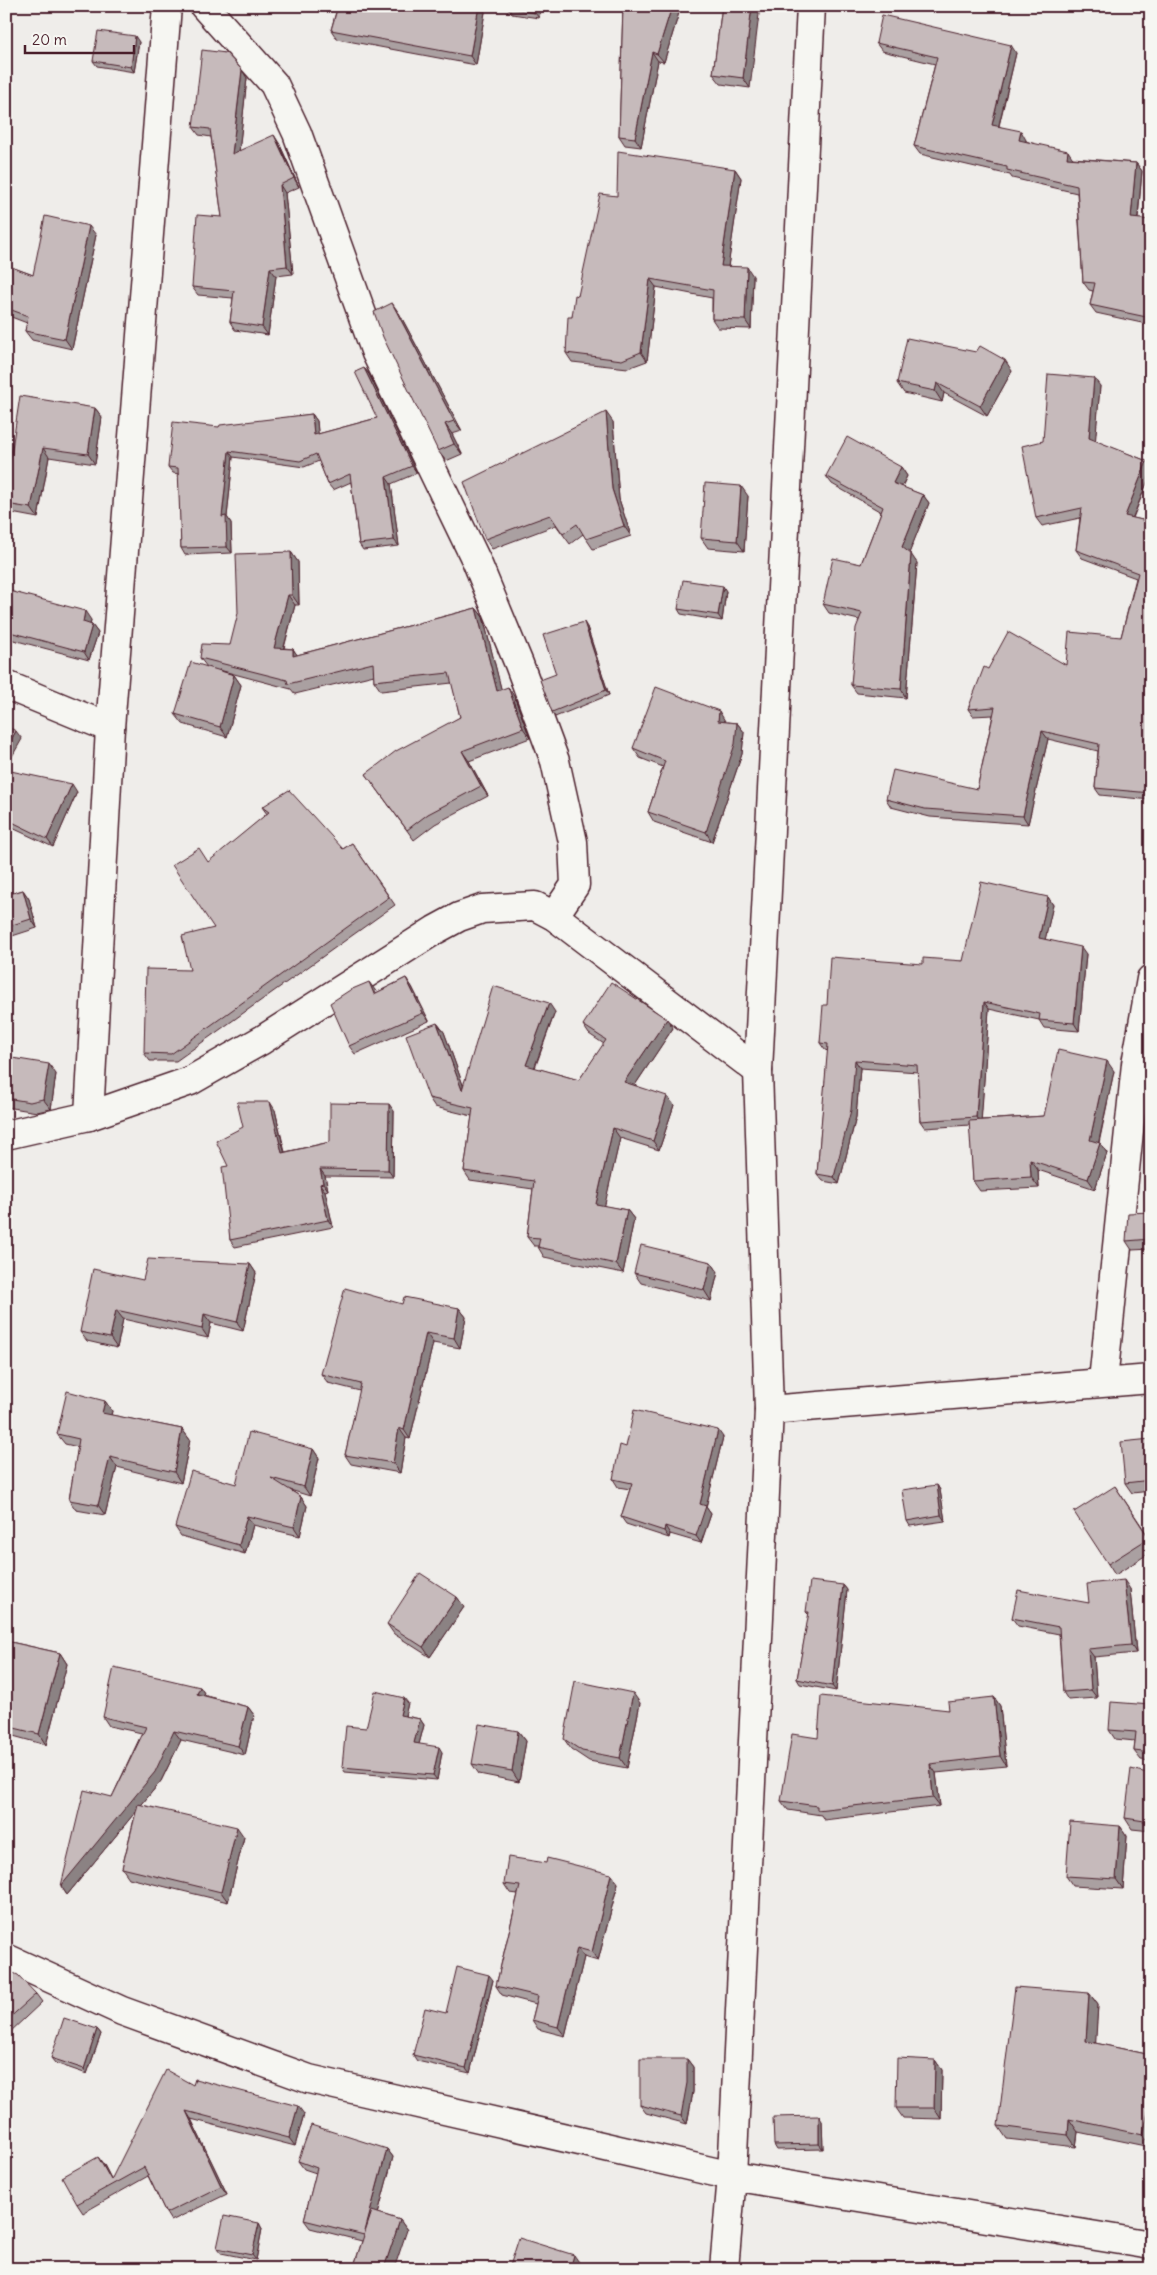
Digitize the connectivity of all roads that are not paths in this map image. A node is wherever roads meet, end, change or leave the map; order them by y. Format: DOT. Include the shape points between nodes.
graph roads {
  1 [pos="167,6"];
  2 [pos="204,6"];
  3 [pos="811,6"];
  4 [pos="6,685"];
  5 [pos="110,728"];
  6 [pos="554,916"];
  7 [pos="1151,979"];
  8 [pos="758,1071"];
  9 [pos="89,1116"];
  10 [pos="6,1135"];
  11 [pos="1151,1379"];
  12 [pos="1103,1382"];
  13 [pos="769,1410"];
  14 [pos="6,1958"];
  15 [pos="732,2176"];
  16 [pos="1151,2245"];
  17 [pos="724,2269"];
  1 -- 5 [label="street"];
  2 -- 6 [label="street" via="274,84 296,133 376,353 476,560 519,664 555,761 573,842 575,885"];
  3 -- 8 [label="street"];
  4 -- 5 [label="street"];
  5 -- 9 [label="street"];
  6 -- 8 [label="street"];
  6 -- 9 [label="street" via="535,906 482,909 458,917 262,1040 190,1081"];
  7 -- 12 [label="street" via="1136,1064"];
  8 -- 13 [label="street"];
  9 -- 10 [label="street"];
  11 -- 12 [label="street"];
  12 -- 13 [label="street"];
  13 -- 15 [label="street"];
  14 -- 15 [label="street" via="122,2011 309,2079"];
  15 -- 16 [label="street"];
  15 -- 17 [label="street"];
}
